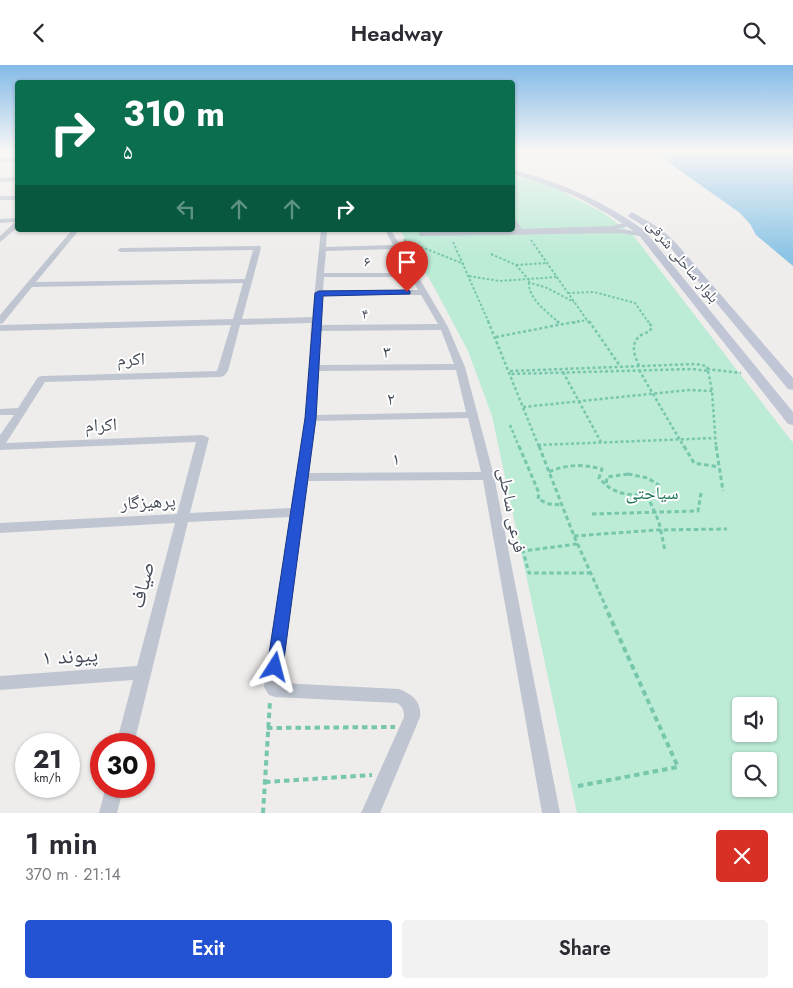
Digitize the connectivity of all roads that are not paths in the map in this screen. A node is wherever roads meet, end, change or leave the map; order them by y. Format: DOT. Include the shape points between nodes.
graph roads {
  1 [pos="561,186"];
  2 [pos="576,186"];
  3 [pos="0,198"];
  4 [pos="15,198"];
  5 [pos="0,221"];
  6 [pos="515,221"];
  7 [pos="15,222"];
  8 [pos="15,225"];
  9 [pos="622,226"];
  10 [pos="74,232"];
  11 [pos="324,232"];
  12 [pos="390,232"];
  13 [pos="523,232"];
  14 [pos="0,240"];
  15 [pos="398,247"];
  16 [pos="322,249"];
  17 [pos="121,250"];
  18 [pos="319,275"];
  19 [pos="415,275"];
  20 [pos="247,281"];
  21 [pos="30,285"];
  22 [pos="425,292"];
  23 [pos="319,293"];
  24 [pos="0,321"];
  25 [pos="236,322"];
  26 [pos="316,324"];
  27 [pos="444,327"];
  28 [pos="0,328"];
  29 [pos="460,367"];
  30 [pos="314,369"];
  31 [pos="793,386"];
  32 [pos="21,411"];
  33 [pos="0,412"];
  34 [pos="472,415"];
  35 [pos="311,418"];
  36 [pos="793,421"];
  37 [pos="203,438"];
  38 [pos="0,445"];
  39 [pos="488,476"];
  40 [pos="303,477"];
  41 [pos="298,512"];
  42 [pos="182,520"];
  43 [pos="0,528"];
  44 [pos="143,672"];
  45 [pos="0,683"];
  46 [pos="128,733"];
  47 [pos="112,798"];
  48 [pos="108,813"];
  49 [pos="370,813"];
  50 [pos="551,813"];
  1 -- 9 [label="main road, بلوار ساحلی شرقی"];
  2 -- 31 [label="main road, بلوار ساحلی شرقی" via="658,231"];
  3 -- 4 [label="street"];
  5 -- 7 [label="street"];
  6 -- 13 [label="lane"];
  8 -- 14 [label="street"];
  9 -- 13 [label="lane"];
  9 -- 36 [label="main road, بلوار ساحلی شرقی" via="644,235"];
  10 -- 21 [label="street"];
  11 -- 16 [label="street"];
  12 -- 15 [label="street, فرعی ساحلی"];
  13 -- 13 [label="lane" via="450,234 421,234"];
  15 -- 16 [label="street"];
  15 -- 19 [label="street, فرعی ساحلی"];
  16 -- 18 [label="street"];
  17 -- 20 [label="street" via="255,247 258,249"];
  18 -- 19 [label="street, ۶"];
  18 -- 23 [label="street"];
  19 -- 22 [label="street, فرعی ساحلی"];
  20 -- 21 [label="street"];
  20 -- 25 [label="street"];
  21 -- 24 [label="street"];
  22 -- 23 [label="street"];
  22 -- 27 [label="street, فرعی ساحلی"];
  23 -- 26 [label="street"];
  25 -- 26 [label="street, ۴"];
  25 -- 28 [label="street, ۴"];
  25 -- 32 [label="street, اکرم" via="220,373 42,379"];
  26 -- 27 [label="street, ۴"];
  26 -- 30 [label="street"];
  27 -- 29 [label="street, فرعی ساحلی"];
  29 -- 30 [label="street, ۳"];
  29 -- 34 [label="street, فرعی ساحلی"];
  30 -- 35 [label="street"];
  32 -- 33 [label="street"];
  32 -- 38 [label="street"];
  34 -- 35 [label="street, ۲"];
  34 -- 39 [label="street, فرعی ساحلی"];
  35 -- 40 [label="street"];
  37 -- 38 [label="street, اکرام"];
  37 -- 42 [label="street, صیاف"];
  39 -- 40 [label="street, ۱"];
  39 -- 50 [label="street, فرعی ساحلی"];
  40 -- 41 [label="street"];
  41 -- 42 [label="street, پرهیزگار"];
  41 -- 49 [label="street" via="272,687 274,690 405,698 413,710"];
  42 -- 43 [label="street, پرهیزگار"];
  42 -- 44 [label="street, صیاف"];
  44 -- 45 [label="street, پیوند ۱"];
  44 -- 46 [label="street, صیاف"];
  47 -- 48 [label="street"];
}
